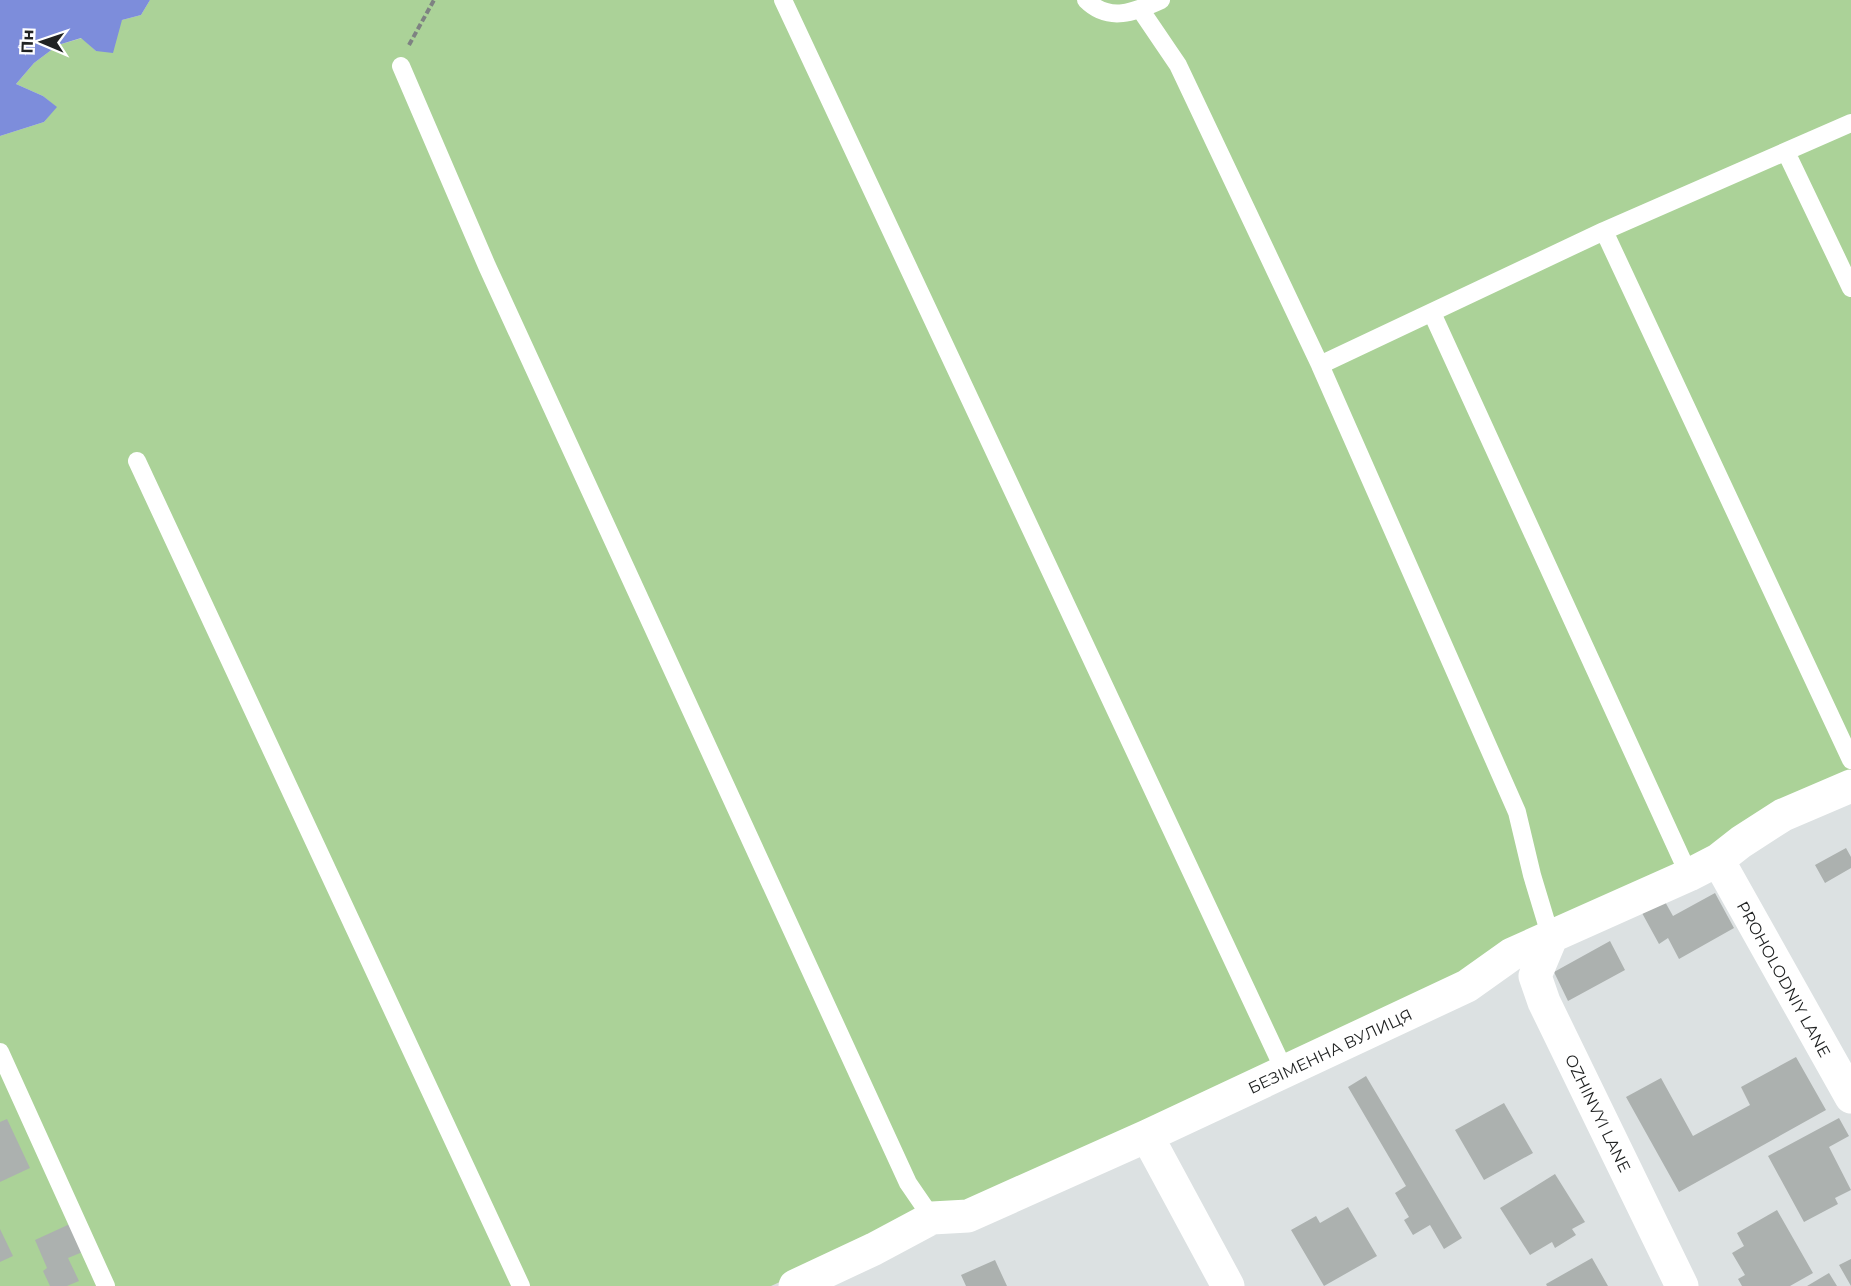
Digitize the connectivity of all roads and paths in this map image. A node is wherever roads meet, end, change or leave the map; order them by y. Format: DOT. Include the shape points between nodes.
graph roads {
  1 [pos="434,0"];
  2 [pos="783,0"];
  3 [pos="1086,0"];
  4 [pos="1161,0"];
  5 [pos="1140,9"];
  6 [pos="401,66"];
  7 [pos="1851,123"];
  8 [pos="1786,152"];
  9 [pos="1604,231"];
  10 [pos="1851,288"];
  11 [pos="1432,313"];
  12 [pos="1320,365"];
  13 [pos="137,461"];
  14 [pos="1851,760"];
  15 [pos="1851,786"];
  16 [pos="1718,860"];
  17 [pos="1689,875"];
  18 [pos="1551,938"];
  19 [pos="1467,986"];
  20 [pos="1544,1002"];
  21 [pos="0,1052"];
  22 [pos="1285,1072"];
  23 [pos="1851,1097"];
  24 [pos="1148,1136"];
  25 [pos="932,1218"];
  26 [pos="105,1286"];
  27 [pos="521,1286"];
  28 [pos="795,1286"];
  29 [pos="1228,1286"];
  30 [pos="1682,1286"];
  1 -- 6 [label="path"];
  2 -- 22 [label="lane"];
  3 -- 5 [label="lane" via="1094,8 1116,15"];
  4 -- 5 [label="lane"];
  5 -- 12 [label="lane" via="1178,65"];
  6 -- 25 [label="lane" via="487,266 903,1172"];
  7 -- 8 [label="lane"];
  8 -- 9 [label="lane"];
  8 -- 10 [label="lane"];
  9 -- 11 [label="lane"];
  9 -- 14 [label="lane"];
  11 -- 12 [label="lane"];
  11 -- 17 [label="lane"];
  12 -- 18 [label="lane" via="1518,812"];
  13 -- 27 [label="lane"];
  15 -- 16 [label="street, БЕЗІМЕННА ВУЛИЦЯ" via="1784,815"];
  16 -- 17 [label="street, БЕЗІМЕННА ВУЛИЦЯ"];
  16 -- 23 [label="street, PROHOLODNIY LANE"];
  17 -- 18 [label="street, БЕЗІМЕННА ВУЛИЦЯ"];
  18 -- 19 [label="street, БЕЗІМЕННА ВУЛИЦЯ" via="1512,954"];
  18 -- 20 [label="street, OZHINVYI LANE" via="1535,976"];
  19 -- 20 [label="street" via="1523,988"];
  19 -- 22 [label="street, БЕЗІМЕННА ВУЛИЦЯ"];
  20 -- 30 [label="street, OZHINVYI LANE"];
  21 -- 26 [label="lane"];
  22 -- 24 [label="street, БЕЗІМЕННА ВУЛИЦЯ"];
  24 -- 25 [label="street, БЕЗІМЕННА ВУЛИЦЯ" via="968,1216"];
  24 -- 29 [label="street"];
  25 -- 28 [label="street, БЕЗІМЕННА ВУЛИЦЯ"];
}
